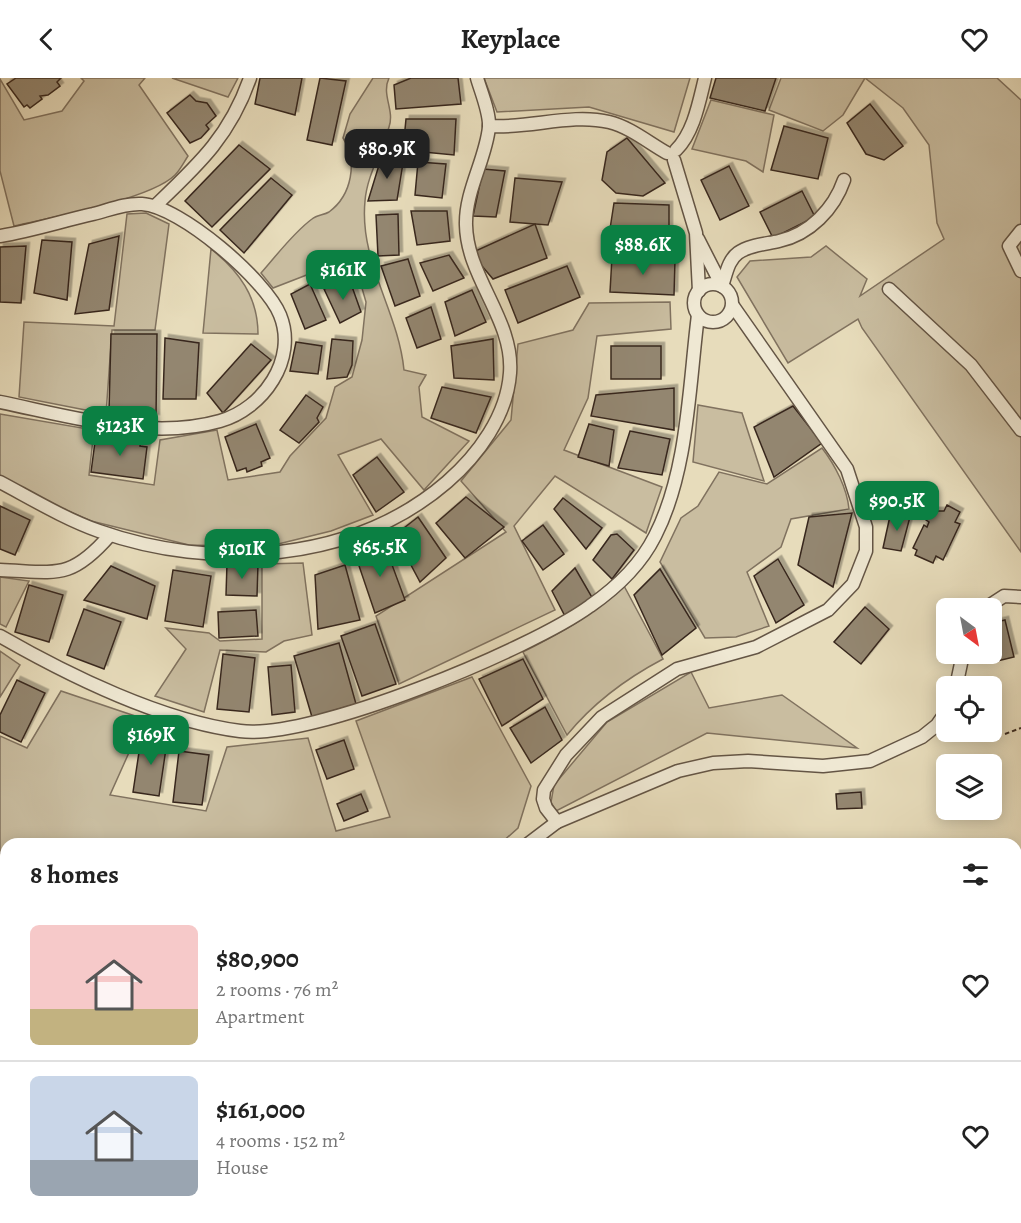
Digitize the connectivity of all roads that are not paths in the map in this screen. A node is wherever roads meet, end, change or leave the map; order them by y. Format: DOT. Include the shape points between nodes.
graph roads {
  1 [pos="250,78"];
  2 [pos="477,78"];
  3 [pos="705,78"];
  4 [pos="489,126"];
  5 [pos="672,154"];
  6 [pos="844,180"];
  7 [pos="154,206"];
  8 [pos="1021,231"];
  9 [pos="696,233"];
  10 [pos="0,236"];
  11 [pos="1021,272"];
  12 [pos="722,286"];
  13 [pos="889,289"];
  14 [pos="699,291"];
  15 [pos="733,306"];
  16 [pos="698,315"];
  17 [pos="0,402"];
  18 [pos="1021,430"];
  19 [pos="0,482"];
  20 [pos="110,535"];
  21 [pos="0,570"];
  22 [pos="1021,597"];
  23 [pos="1001,598"];
  24 [pos="0,636"];
  25 [pos="936,726"];
  26 [pos="557,822"];
  27 [pos="536,838"];
  1 -- 7 [label="street" via="233,120 220,139"];
  2 -- 4 [label="street"];
  3 -- 5 [label="street" via="696,113 682,144"];
  4 -- 5 [label="street" via="579,120 610,122"];
  4 -- 20 [label="street" via="466,224 469,249 506,336 510,374 497,418 470,460 436,491 399,516 305,549 266,554 212,553 175,550"];
  5 -- 9 [label="street"];
  6 -- 12 [label="street" via="837,200 811,226 782,240 738,253"];
  7 -- 10 [label="street" via="128,205"];
  7 -- 17 [label="street" via="181,219 209,240 259,285 276,306 285,330 285,343 283,359 269,386 253,404 233,417 181,427 108,423"];
  8 -- 11 [label="street" via="1009,246"];
  9 -- 12 [label="street"];
  9 -- 14 [label="street"];
  12 -- 14 [label="street" via="710,284"];
  12 -- 15 [label="street" via="730,294"];
  13 -- 18 [label="street" via="971,365"];
  14 -- 16 [label="street" via="694,303"];
  15 -- 16 [label="street" via="727,317 715,322"];
  15 -- 26 [label="street" via="847,469 866,527 866,551 853,584 828,610 756,647 677,669 602,717 567,755 544,790 546,808"];
  16 -- 24 [label="street" via="681,453 655,537 632,570 590,607 507,650 396,696 317,723 242,732 136,701 59,668"];
  19 -- 20 [label="street"];
  20 -- 21 [label="street" via="74,568 49,572"];
  22 -- 23 [label="street"];
  25 -- 26 [label="street" via="870,761 823,766 748,761 705,764 678,771"];
  26 -- 27 [label="street"];
}
